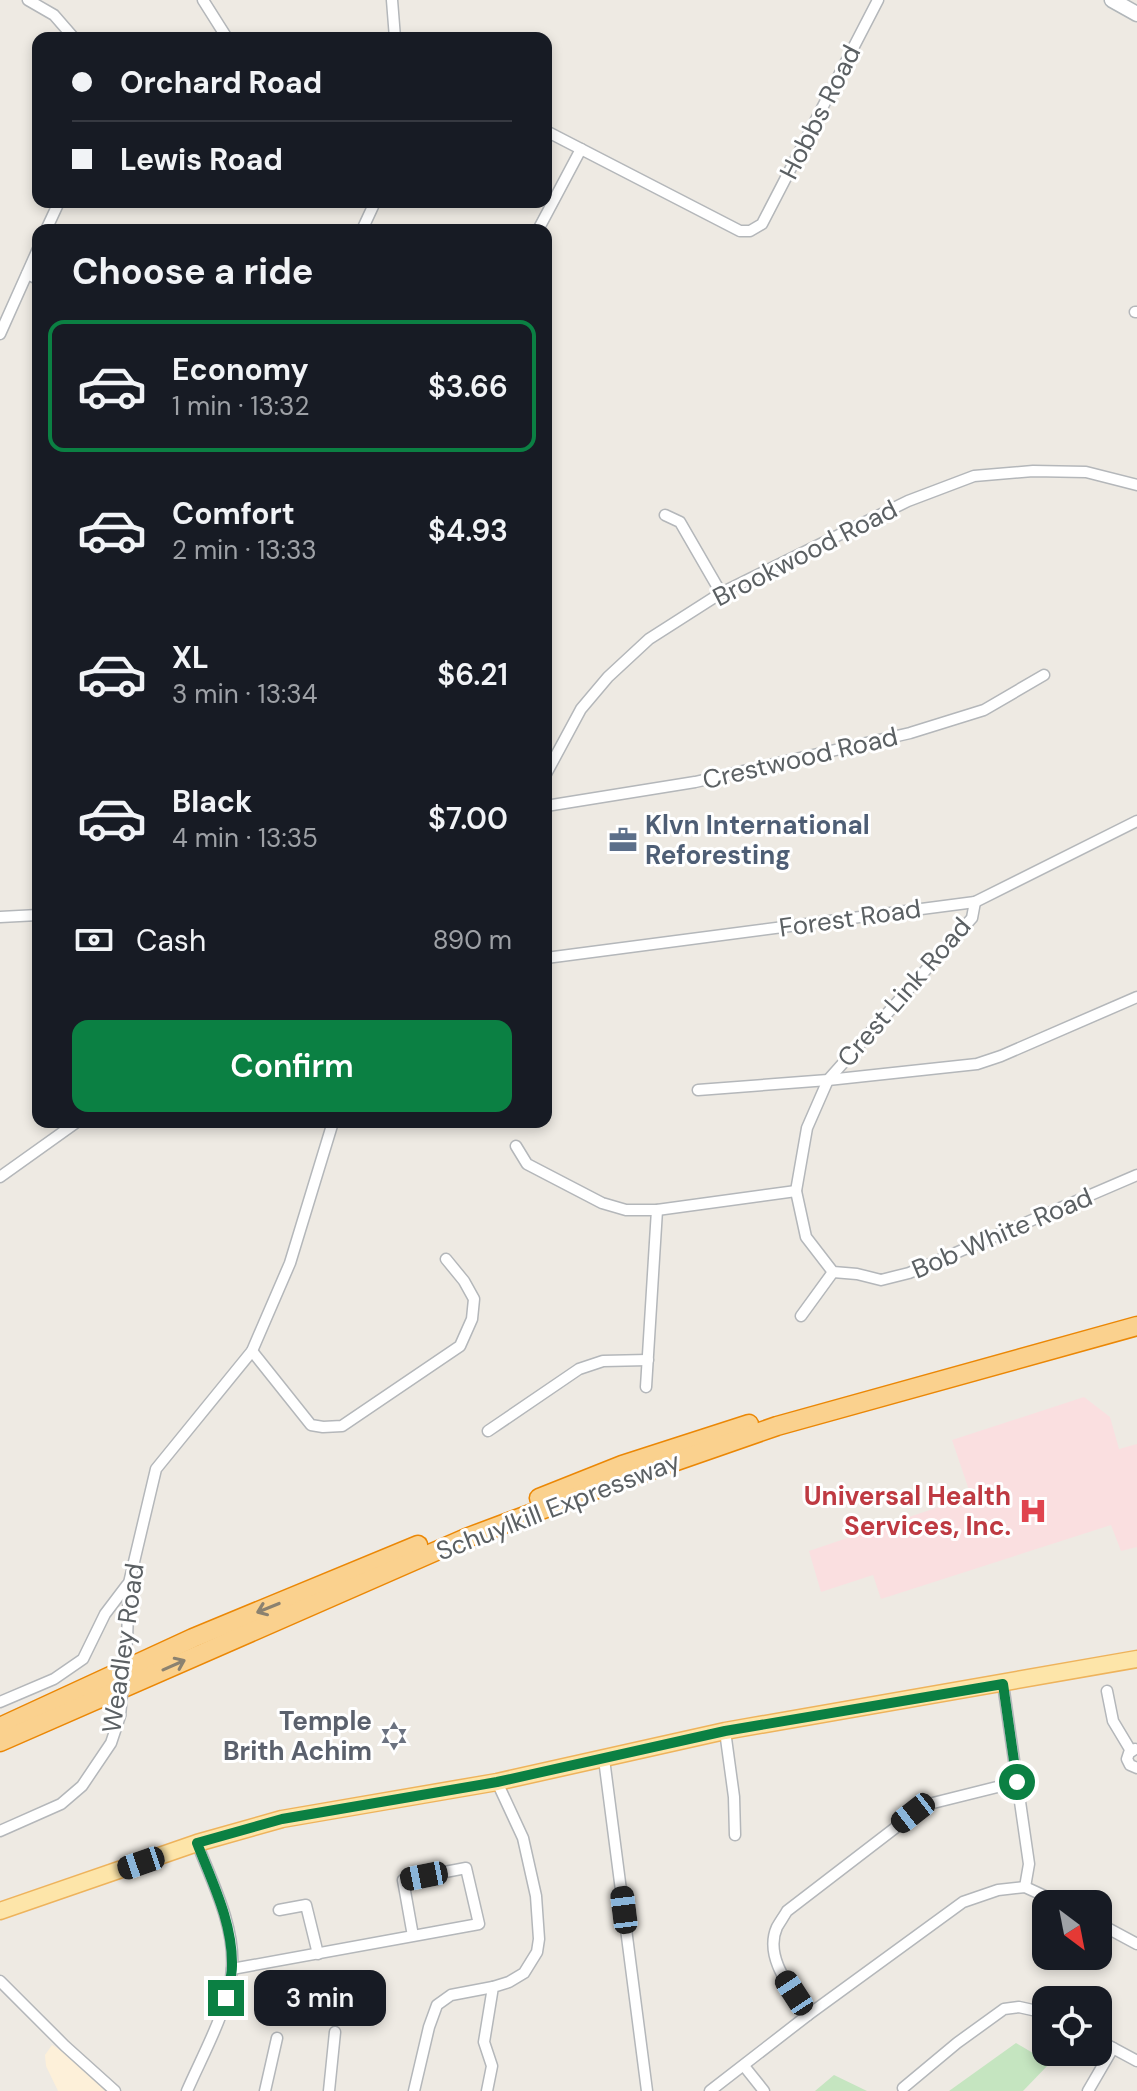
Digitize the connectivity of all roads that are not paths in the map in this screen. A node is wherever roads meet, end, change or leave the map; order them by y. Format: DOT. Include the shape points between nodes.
graph roads {
  1 [pos="28,0"];
  2 [pos="203,0"];
  3 [pos="392,0"];
  4 [pos="878,0"];
  5 [pos="1112,0"];
  6 [pos="1137,14"];
  7 [pos="69,32"];
  8 [pos="223,32"];
  9 [pos="395,32"];
  10 [pos="552,134"];
  11 [pos="581,149"];
  12 [pos="552,204"];
  13 [pos="32,263"];
  14 [pos="27,274"];
  15 [pos="32,276"];
  16 [pos="0,334"];
  17 [pos="1137,485"];
  18 [pos="665,515"];
  19 [pos="721,593"];
  20 [pos="1044,675"];
  21 [pos="552,763"];
  22 [pos="552,805"];
  23 [pos="1137,821"];
  24 [pos="975,902"];
  25 [pos="32,915"];
  26 [pos="0,917"];
  27 [pos="552,957"];
  28 [pos="1137,997"];
  29 [pos="828,1080"];
  30 [pos="698,1090"];
  31 [pos="69,1128"];
  32 [pos="331,1128"];
  33 [pos="516,1146"];
  34 [pos="1137,1175"];
  35 [pos="0,1177"];
  36 [pos="796,1191"];
  37 [pos="657,1210"];
  38 [pos="446,1259"];
  39 [pos="833,1272"];
  40 [pos="801,1316"];
  41 [pos="1137,1317"];
  42 [pos="1137,1326"];
  43 [pos="252,1351"];
  44 [pos="648,1360"];
  45 [pos="646,1387"];
  46 [pos="488,1431"];
  47 [pos="129,1583"];
  48 [pos="1137,1659"];
  49 [pos="1003,1684"];
  50 [pos="1107,1691"];
  51 [pos="0,1702"];
  52 [pos="0,1727"];
  53 [pos="725,1731"];
  54 [pos="0,1742"];
  55 [pos="1134,1750"];
  56 [pos="604,1759"];
  57 [pos="1137,1768"];
  58 [pos="497,1782"];
  59 [pos="1017,1782"];
  60 [pos="0,1831"];
  61 [pos="735,1835"];
  62 [pos="197,1843"];
  63 [pos="1025,1887"];
  64 [pos="1032,1890"];
  65 [pos="279,1910"];
  66 [pos="0,1911"];
  67 [pos="1112,1931"];
  68 [pos="413,1936"];
  69 [pos="1137,1944"];
  70 [pos="318,1954"];
  71 [pos="232,1969"];
  72 [pos="0,1981"];
  73 [pos="493,1987"];
  74 [pos="1032,2010"];
  75 [pos="808,2015"];
  76 [pos="335,2032"];
  77 [pos="277,2038"];
  78 [pos="1113,2048"];
  79 [pos="1137,2061"];
  80 [pos="744,2066"];
  81 [pos="903,2088"];
  82 [pos="115,2091"];
  83 [pos="187,2091"];
  84 [pos="265,2091"];
  85 [pos="329,2091"];
  86 [pos="414,2091"];
  87 [pos="487,2091"];
  88 [pos="647,2091"];
  89 [pos="710,2091"];
  90 [pos="764,2091"];
  91 [pos="1088,2091"];
  1 -- 7 [label="street" via="54,15"];
  2 -- 8 [label="street"];
  3 -- 9 [label="street"];
  4 -- 11 [label="street, Hobbs Road" via="762,224 750,231 740,231"];
  5 -- 6 [label="street"];
  10 -- 11 [label="street"];
  11 -- 12 [label="street"];
  13 -- 14 [label="street"];
  14 -- 15 [label="street"];
  14 -- 16 [label="street"];
  17 -- 19 [label="street, Brookwood Road" via="1086,472 974,476 908,501"];
  18 -- 19 [label="street" via="680,522"];
  19 -- 21 [label="street, Brookwood Road" via="649,639 608,677 581,709"];
  20 -- 22 [label="street, Crestwood Road" via="984,710 910,733 695,782"];
  23 -- 24 [label="street, Forest Road"];
  24 -- 27 [label="street, Forest Road"];
  24 -- 29 [label="street, Crest Link Road" via="972,918"];
  25 -- 26 [label="street"];
  28 -- 29 [label="street" via="977,1064"];
  29 -- 30 [label="street"];
  29 -- 36 [label="street" via="807,1128"];
  31 -- 35 [label="street"];
  32 -- 43 [label="street, Weadley Road" via="290,1263"];
  33 -- 37 [label="street" via="527,1164 602,1203"];
  34 -- 39 [label="street, Bob White Road" via="909,1273 881,1280"];
  36 -- 37 [label="street"];
  36 -- 39 [label="street" via="806,1237"];
  37 -- 44 [label="street"];
  38 -- 43 [label="street" via="474,1299 460,1346 342,1426 311,1425"];
  39 -- 40 [label="street"];
  41 -- 52 [label="highway, Schuylkill Expressway, one-way" via="744,1425 622,1465 193,1638"];
  54 -- 42 [label="highway, Schuylkill Expressway, one-way" via="466,1538 613,1483 777,1426"];
  43 -- 47 [label="street, Weadley Road" via="156,1469"];
  44 -- 45 [label="street"];
  44 -- 46 [label="street" via="603,1361 579,1369"];
  47 -- 51 [label="street" via="105,1614 83,1659 54,1679"];
  47 -- 60 [label="street, Weadley Road, bridge" via="120,1716 111,1743 82,1786 61,1804"];
  48 -- 49 [label="main road"];
  49 -- 53 [label="main road"];
  49 -- 59 [label="street"];
  50 -- 55 [label="street" via="1113,1721"];
  53 -- 56 [label="main road"];
  53 -- 61 [label="street"];
  55 -- 57 [label="street" via="1127,1756"];
  56 -- 58 [label="main road"];
  56 -- 88 [label="street"];
  58 -- 62 [label="main road" via="282,1819"];
  58 -- 73 [label="street" via="523,1838 539,1939 524,1973"];
  59 -- 63 [label="street" via="1029,1864"];
  59 -- 75 [label="street" via="925,1805 787,1911 776,1929 776,1958"];
  62 -- 66 [label="main road"];
  62 -- 71 [label="street" via="225,1918"];
  63 -- 64 [label="street"];
  63 -- 75 [label="street" via="963,1902"];
  65 -- 70 [label="street" via="306,1905"];
  67 -- 69 [label="street"];
  68 -- 68 [label="street" via="479,1924 466,1868 403,1880"];
  68 -- 70 [label="street"];
  70 -- 71 [label="street"];
  71 -- 83 [label="street" via="226,1998"];
  72 -- 82 [label="street"];
  73 -- 86 [label="street" via="451,1995 437,2005"];
  73 -- 87 [label="street" via="484,2042 492,2066"];
  74 -- 81 [label="street" via="1004,2009"];
  75 -- 80 [label="street"];
  76 -- 85 [label="street"];
  77 -- 84 [label="street"];
  78 -- 79 [label="street"];
  78 -- 91 [label="street"];
  80 -- 89 [label="street"];
  80 -- 90 [label="street"];
}
